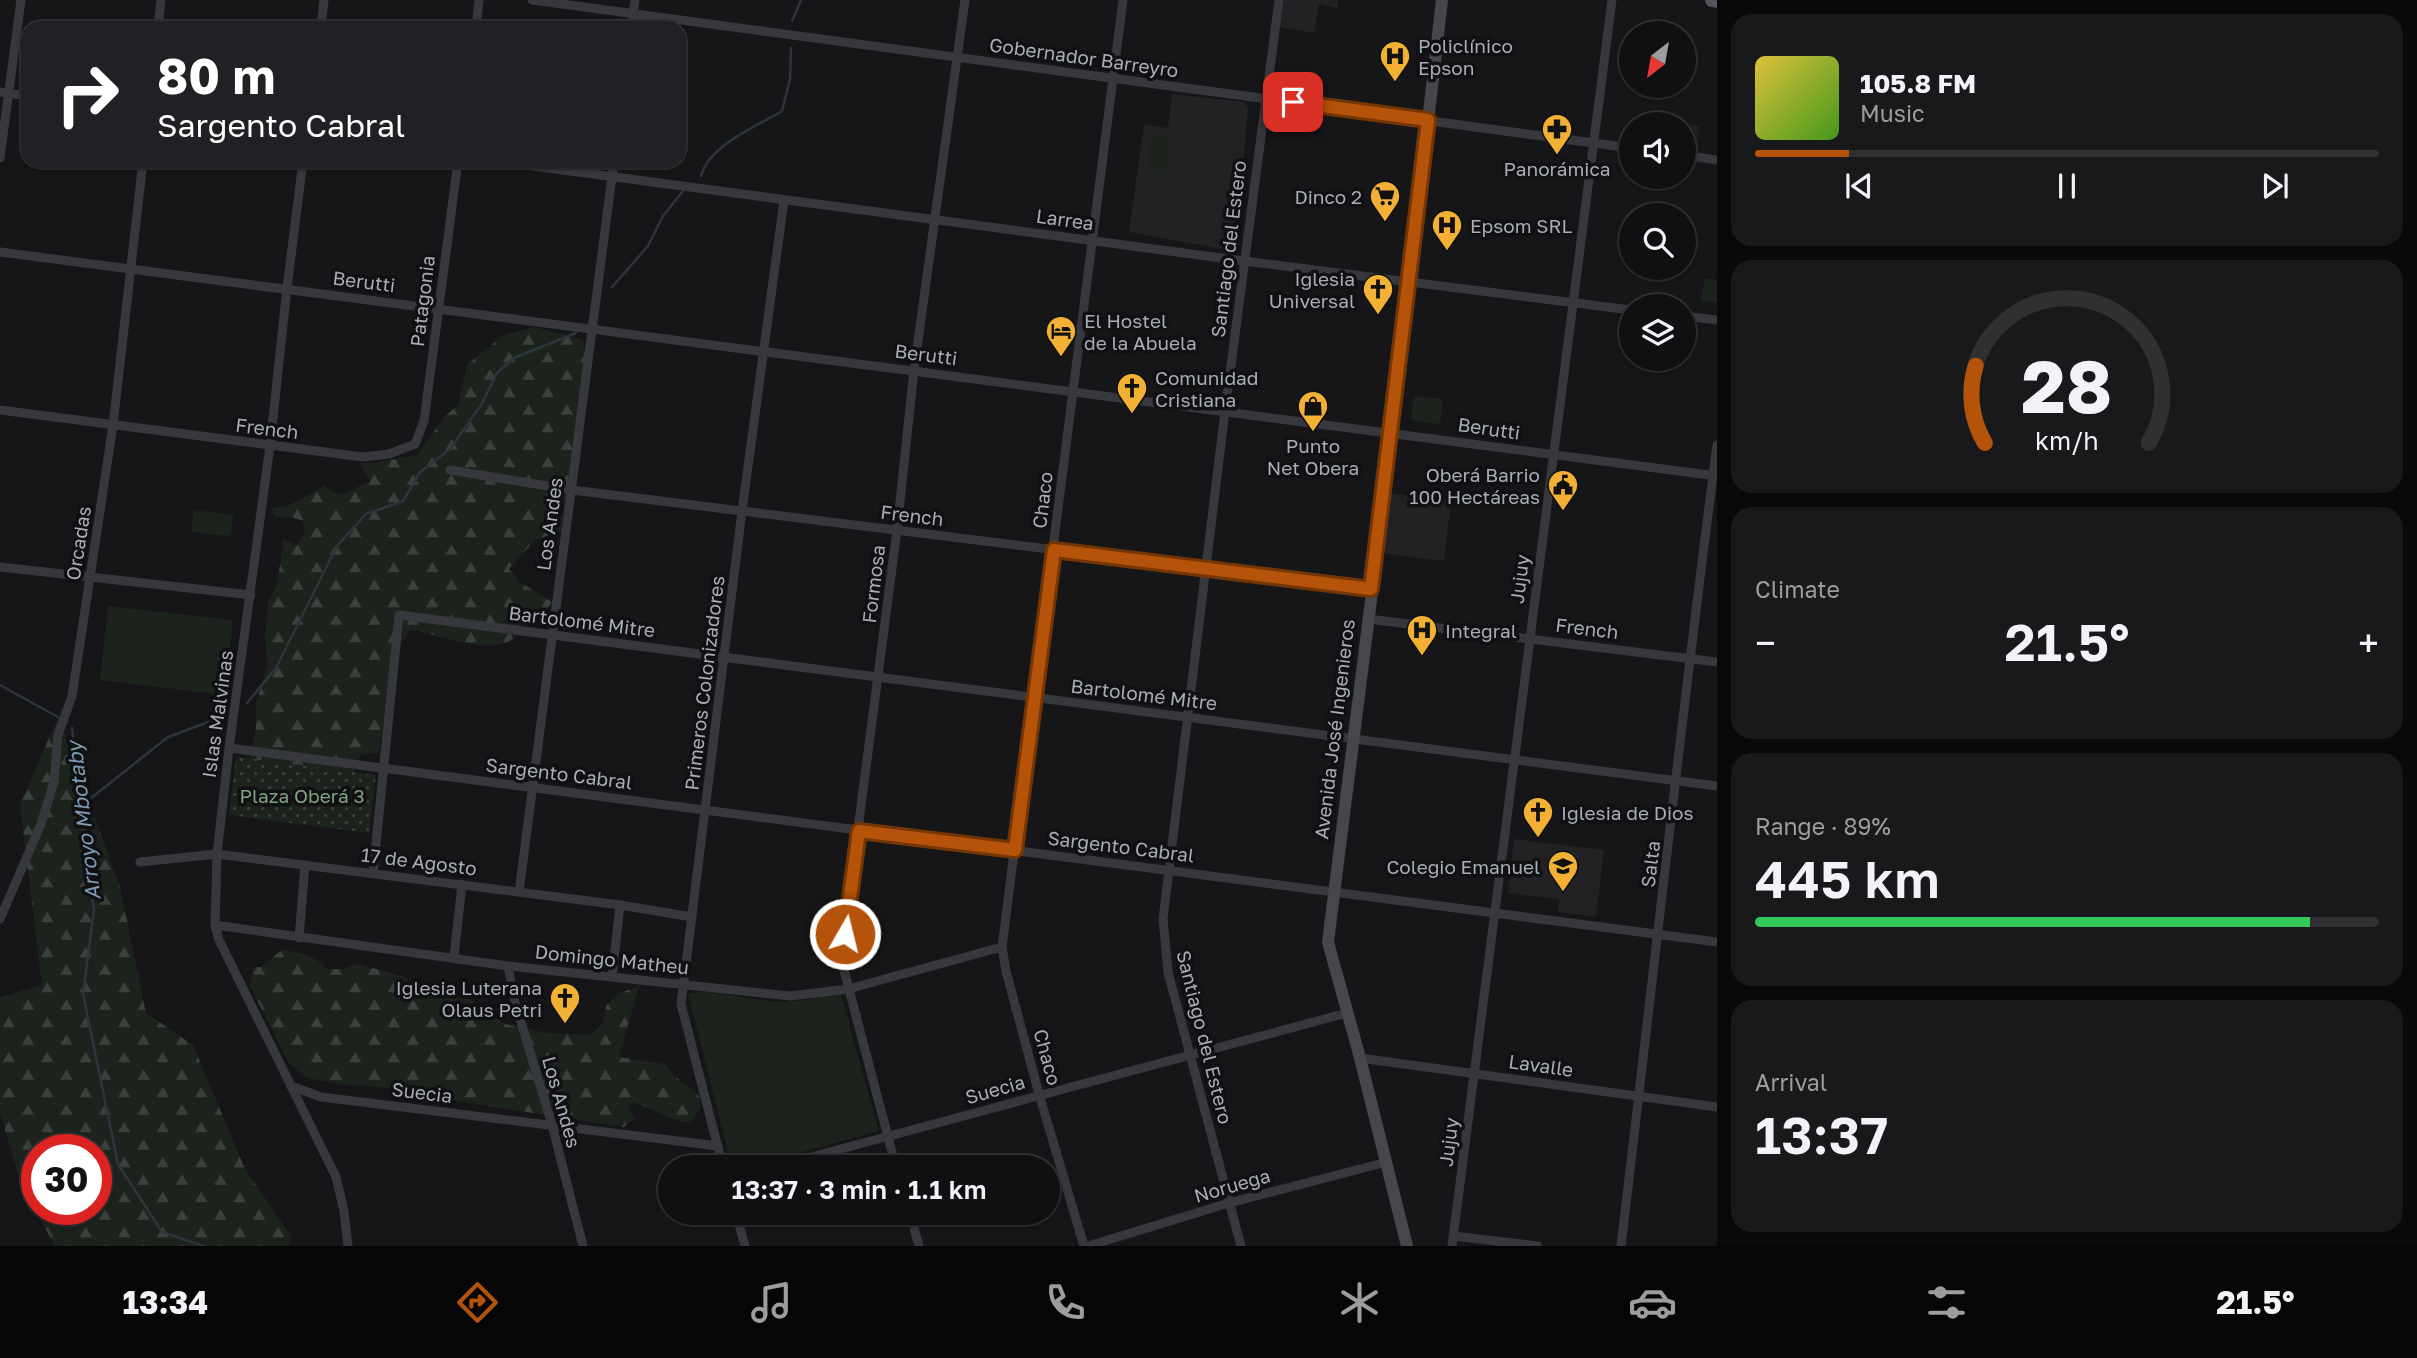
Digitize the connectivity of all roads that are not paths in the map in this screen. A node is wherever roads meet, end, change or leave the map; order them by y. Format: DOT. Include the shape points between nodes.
graph roads {
  1 [pos="21,0"];
  2 [pos="161,0"];
  3 [pos="324,0"];
  4 [pos="480,0"];
  5 [pos="532,0"];
  6 [pos="635,0"];
  7 [pos="965,0"];
  8 [pos="1124,0"];
  9 [pos="1279,0"];
  10 [pos="1442,0"];
  11 [pos="1612,0"];
  12 [pos="633,14"];
  13 [pos="159,21"];
  14 [pos="321,21"];
  15 [pos="477,21"];
  16 [pos="632,21"];
  17 [pos="686,21"];
  18 [pos="686,21"];
  19 [pos="957,57"];
  20 [pos="1114,78"];
  21 [pos="5,93"];
  22 [pos="1266,99"];
  23 [pos="1428,120"];
  24 [pos="1593,143"];
  25 [pos="1619,146"];
  26 [pos="1696,157"];
  27 [pos="0,158"];
  28 [pos="1717,160"];
  29 [pos="142,168"];
  30 [pos="302,168"];
  31 [pos="457,168"];
  32 [pos="546,168"];
  33 [pos="613,168"];
  34 [pos="612,177"];
  35 [pos="784,200"];
  36 [pos="936,220"];
  37 [pos="1092,241"];
  38 [pos="0,252"];
  39 [pos="1244,261"];
  40 [pos="131,268"];
  41 [pos="1408,282"];
  42 [pos="287,288"];
  43 [pos="1572,303"];
  44 [pos="439,309"];
  45 [pos="1619,309"];
  46 [pos="1696,317"];
  47 [pos="1717,320"];
  48 [pos="593,329"];
  49 [pos="764,351"];
  50 [pos="914,370"];
  51 [pos="1073,391"];
  52 [pos="0,410"];
  53 [pos="1225,411"];
  54 [pos="113,425"];
  55 [pos="1392,433"];
  56 [pos="415,444"];
  57 [pos="1717,445"];
  58 [pos="270,446"];
  59 [pos="1552,454"];
  60 [pos="450,470"];
  61 [pos="1715,475"];
  62 [pos="572,490"];
  63 [pos="742,511"];
  64 [pos="897,530"];
  65 [pos="1054,550"];
  66 [pos="0,567"];
  67 [pos="1206,568"];
  68 [pos="90,577"];
  69 [pos="1371,589"];
  70 [pos="251,595"];
  71 [pos="1368,619"];
  72 [pos="552,634"];
  73 [pos="1530,639"];
  74 [pos="724,657"];
  75 [pos="1689,659"];
  76 [pos="1717,662"];
  77 [pos="879,677"];
  78 [pos="1034,698"];
  79 [pos="1187,717"];
  80 [pos="1352,738"];
  81 [pos="229,748"];
  82 [pos="1514,760"];
  83 [pos="384,768"];
  84 [pos="1677,780"];
  85 [pos="1717,786"];
  86 [pos="532,787"];
  87 [pos="706,810"];
  88 [pos="859,831"];
  89 [pos="1015,850"];
  90 [pos="217,854"];
  91 [pos="140,862"];
  92 [pos="305,865"];
  93 [pos="1168,870"];
  94 [pos="373,873"];
  95 [pos="462,884"];
  96 [pos="1333,891"];
  97 [pos="519,892"];
  98 [pos="620,905"];
  99 [pos="1494,913"];
  100 [pos="692,917"];
  101 [pos="0,919"];
  102 [pos="215,925"];
  103 [pos="1659,934"];
  104 [pos="299,938"];
  105 [pos="1717,942"];
  106 [pos="1002,947"];
  107 [pos="454,957"];
  108 [pos="508,966"];
  109 [pos="612,977"];
  110 [pos="682,985"];
  111 [pos="848,989"];
  112 [pos="1347,1013"];
  113 [pos="1189,1055"];
  114 [pos="1360,1058"];
  115 [pos="1474,1074"];
  116 [pos="291,1086"];
  117 [pos="1040,1094"];
  118 [pos="1639,1096"];
  119 [pos="1717,1107"];
  120 [pos="551,1125"];
  121 [pos="888,1137"];
  122 [pos="718,1146"];
  123 [pos="720,1155"];
  124 [pos="820,1155"];
  125 [pos="893,1155"];
  126 [pos="1387,1162"];
  127 [pos="1229,1203"];
  128 [pos="739,1225"];
  129 [pos="913,1225"];
  130 [pos="1453,1241"];
  131 [pos="348,1246"];
  132 [pos="583,1246"];
  133 [pos="745,1246"];
  134 [pos="919,1246"];
  135 [pos="1086,1246"];
  136 [pos="1241,1246"];
  137 [pos="1407,1246"];
  138 [pos="1538,1246"];
  139 [pos="1621,1246"];
  1 -- 21 [label="street"];
  2 -- 13 [label="street"];
  3 -- 14 [label="street"];
  4 -- 15 [label="street"];
  5 -- 12 [label="street, Gobernador Barreyro"];
  6 -- 12 [label="street"];
  7 -- 19 [label="street, Formosa"];
  8 -- 20 [label="street, Chaco"];
  9 -- 22 [label="street, Santiago del Estero"];
  10 -- 23 [label="main road, Avenida José Ingenieros"];
  11 -- 24 [label="street, Jujuy"];
  12 -- 16 [label="street"];
  12 -- 18 [label="street, Gobernador Barreyro"];
  17 -- 19 [label="street, Gobernador Barreyro"];
  19 -- 20 [label="street, Gobernador Barreyro"];
  19 -- 36 [label="street, Formosa"];
  20 -- 22 [label="street, Gobernador Barreyro"];
  20 -- 37 [label="street, Chaco"];
  21 -- 27 [label="street"];
  22 -- 23 [label="street, Gobernador Barreyro"];
  22 -- 39 [label="street, Santiago del Estero"];
  23 -- 24 [label="street, Gobernador Barreyro"];
  23 -- 41 [label="main road, Avenida José Ingenieros"];
  24 -- 25 [label="street, Gobernador Barreyro"];
  24 -- 43 [label="street, Jujuy"];
  26 -- 28 [label="street"];
  29 -- 40 [label="street, Orcadas"];
  30 -- 42 [label="street, Islas Malvinas"];
  31 -- 44 [label="street, Patagonia"];
  32 -- 34 [label="street, Larrea"];
  33 -- 34 [label="street, Los Andes"];
  34 -- 35 [label="street, Larrea"];
  34 -- 48 [label="street, Los Andes"];
  35 -- 36 [label="street, Larrea"];
  35 -- 49 [label="street, Primeros Colonizadores"];
  36 -- 37 [label="street, Larrea"];
  36 -- 50 [label="street, Formosa"];
  37 -- 39 [label="street, Larrea"];
  37 -- 51 [label="street, Chaco"];
  38 -- 40 [label="street, Berutti"];
  39 -- 41 [label="street, Larrea"];
  39 -- 53 [label="street, Santiago del Estero"];
  40 -- 42 [label="street, Berutti"];
  40 -- 54 [label="street, Orcadas"];
  41 -- 43 [label="street, Larrea"];
  41 -- 55 [label="main road, Avenida José Ingenieros"];
  42 -- 44 [label="street, Berutti"];
  42 -- 58 [label="street, Islas Malvinas"];
  43 -- 45 [label="street, Larrea"];
  43 -- 59 [label="street, Jujuy"];
  44 -- 48 [label="street, Berutti"];
  44 -- 56 [label="street, Patagonia" via="424,421"];
  46 -- 47 [label="street"];
  48 -- 49 [label="street, Berutti"];
  48 -- 62 [label="street, Los Andes"];
  49 -- 50 [label="street, Berutti"];
  49 -- 63 [label="street, Primeros Colonizadores"];
  50 -- 51 [label="street, Berutti"];
  50 -- 64 [label="street, Formosa"];
  51 -- 53 [label="street, Berutti"];
  51 -- 65 [label="street, Chaco"];
  52 -- 54 [label="street, French"];
  53 -- 55 [label="street, Berutti"];
  53 -- 67 [label="street, Santiago del Estero"];
  54 -- 58 [label="street, French"];
  54 -- 68 [label="street, Orcadas"];
  55 -- 59 [label="street, Berutti"];
  55 -- 69 [label="main road, Avenida José Ingenieros"];
  56 -- 58 [label="street, French" via="363,457"];
  57 -- 61 [label="street, Salta"];
  58 -- 70 [label="street, Islas Malvinas"];
  59 -- 61 [label="street, Berutti"];
  59 -- 73 [label="street, Jujuy"];
  60 -- 62 [label="street, French"];
  61 -- 75 [label="street, Salta"];
  62 -- 63 [label="street, French"];
  62 -- 72 [label="street, Los Andes"];
  63 -- 64 [label="street, French"];
  63 -- 74 [label="street, Primeros Colonizadores"];
  64 -- 65 [label="street, French"];
  64 -- 77 [label="street, Formosa"];
  65 -- 67 [label="street, French"];
  65 -- 78 [label="street, Chaco"];
  66 -- 68 [label="street"];
  67 -- 69 [label="street, French"];
  67 -- 79 [label="street, Santiago del Estero"];
  68 -- 70 [label="street"];
  68 -- 101 [label="street, Orcadas" via="72,696 58,735 54,782"];
  69 -- 71 [label="main road, Avenida José Ingenieros"];
  70 -- 81 [label="street, Islas Malvinas"];
  71 -- 73 [label="street, French"];
  71 -- 80 [label="main road, Avenida José Ingenieros"];
  72 -- 74 [label="street, Bartolomé Mitre"];
  72 -- 83 [label="street, Bartolomé Mitre" via="400,615"];
  72 -- 86 [label="street, Los Andes"];
  73 -- 75 [label="street, French"];
  73 -- 82 [label="street, Jujuy"];
  74 -- 77 [label="street, Bartolomé Mitre"];
  74 -- 87 [label="street, Primeros Colonizadores"];
  75 -- 76 [label="street, French"];
  75 -- 84 [label="street, Salta"];
  77 -- 78 [label="street, Bartolomé Mitre"];
  77 -- 88 [label="street, Formosa"];
  78 -- 79 [label="street, Bartolomé Mitre"];
  78 -- 89 [label="street, Chaco"];
  79 -- 80 [label="street, Bartolomé Mitre"];
  79 -- 93 [label="street, Santiago del Estero"];
  80 -- 82 [label="street, Bartolomé Mitre"];
  80 -- 96 [label="main road, Avenida José Ingenieros"];
  81 -- 83 [label="street, Sargento Cabral"];
  81 -- 90 [label="street, Islas Malvinas"];
  82 -- 84 [label="street, Bartolomé Mitre"];
  82 -- 99 [label="street, Jujuy"];
  83 -- 86 [label="street, Sargento Cabral"];
  83 -- 94 [label="street"];
  84 -- 85 [label="street, Bartolomé Mitre"];
  84 -- 103 [label="street, Salta"];
  86 -- 87 [label="street, Sargento Cabral"];
  86 -- 97 [label="street, Los Andes"];
  87 -- 88 [label="street, Sargento Cabral"];
  87 -- 100 [label="street, Primeros Colonizadores"];
  88 -- 89 [label="street, Sargento Cabral"];
  88 -- 111 [label="street, Formosa" via="841,959"];
  89 -- 93 [label="street, Sargento Cabral"];
  89 -- 106 [label="street, Chaco"];
  90 -- 91 [label="street, 17 de Agosto"];
  90 -- 92 [label="street, 17 de Agosto"];
  90 -- 102 [label="street, Islas Malvinas"];
  92 -- 94 [label="street, 17 de Agosto"];
  92 -- 104 [label="street"];
  93 -- 96 [label="street, Sargento Cabral"];
  93 -- 113 [label="street, Santiago del Estero" via="1163,919 1168,972"];
  94 -- 95 [label="street, 17 de Agosto"];
  95 -- 97 [label="street, 17 de Agosto"];
  95 -- 107 [label="street"];
  96 -- 99 [label="street, Sargento Cabral"];
  96 -- 112 [label="main road, Avenida José Ingenieros" via="1328,942"];
  97 -- 98 [label="street, 17 de Agosto"];
  98 -- 100 [label="street, 17 de Agosto"];
  98 -- 109 [label="street"];
  99 -- 103 [label="street, Sargento Cabral"];
  99 -- 115 [label="street, Jujuy"];
  100 -- 110 [label="street, Primeros Colonizadores"];
  102 -- 104 [label="street, Domingo Matheu"];
  102 -- 116 [label="street, Islas Malvinas"];
  103 -- 105 [label="street, Sargento Cabral"];
  103 -- 118 [label="street, Salta"];
  104 -- 107 [label="street, Domingo Matheu"];
  106 -- 111 [label="street, Domingo Matheu"];
  106 -- 117 [label="street, Chaco"];
  107 -- 108 [label="street, Domingo Matheu"];
  108 -- 109 [label="street, Domingo Matheu"];
  108 -- 120 [label="street, Los Andes"];
  109 -- 110 [label="street, Domingo Matheu"];
  110 -- 111 [label="street, Domingo Matheu" via="790,996"];
  110 -- 122 [label="street, Primeros Colonizadores" via="681,1004"];
  111 -- 121 [label="street, Formosa"];
  112 -- 113 [label="street, Suecia"];
  112 -- 114 [label="main road, Avenida José Ingenieros"];
  113 -- 117 [label="street, Suecia"];
  113 -- 127 [label="street, Santiago del Estero"];
  114 -- 115 [label="street, Lavalle"];
  114 -- 126 [label="main road, Avenida José Ingenieros"];
  115 -- 118 [label="street, Lavalle"];
  115 -- 130 [label="street, Jujuy"];
  116 -- 120 [label="street, Suecia" via="321,1097"];
  116 -- 131 [label="street, Islas Malvinas" via="336,1177"];
  117 -- 121 [label="street, Suecia"];
  117 -- 135 [label="street, Chaco"];
  118 -- 119 [label="street, Lavalle"];
  118 -- 139 [label="street, Salta"];
  120 -- 122 [label="street, Suecia"];
  120 -- 132 [label="street, Los Andes"];
  121 -- 124 [label="street, Suecia"];
  121 -- 125 [label="street, Formosa"];
  122 -- 123 [label="street, Primeros Colonizadores"];
  126 -- 127 [label="street, Noruega"];
  126 -- 137 [label="main road, Avenida José Ingenieros"];
  127 -- 135 [label="street, Noruega"];
  127 -- 136 [label="street, Santiago del Estero"];
  128 -- 133 [label="street"];
  129 -- 134 [label="street"];
  130 -- 138 [label="street"];
}
